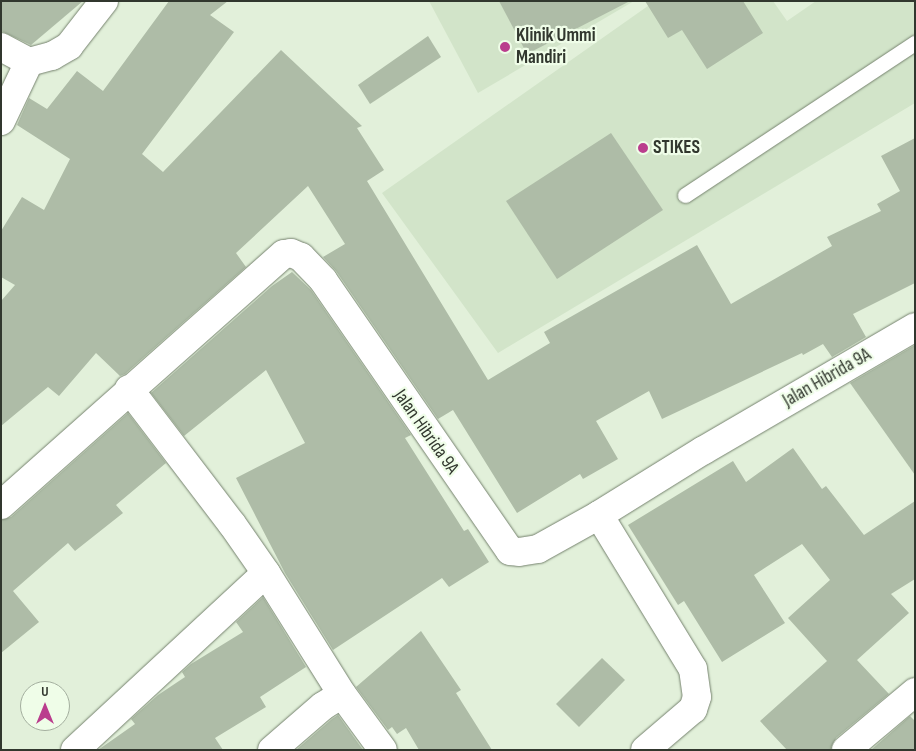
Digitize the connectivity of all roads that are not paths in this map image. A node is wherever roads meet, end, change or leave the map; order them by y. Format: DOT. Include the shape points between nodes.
graph roads {
  1 [pos="104,1"];
  2 [pos="915,43"];
  3 [pos="1,47"];
  4 [pos="28,62"];
  5 [pos="1,121"];
  6 [pos="685,194"];
  7 [pos="915,327"];
  8 [pos="130,389"];
  9 [pos="1,505"];
  10 [pos="599,515"];
  11 [pos="266,573"];
  12 [pos="915,692"];
  13 [pos="342,694"];
  14 [pos="75,750"];
  15 [pos="272,750"];
  16 [pos="383,750"];
  17 [pos="645,750"];
  18 [pos="846,750"];
  1 -- 4 [label="street" via="69,46 52,56"];
  2 -- 6 [label="lane"];
  3 -- 4 [label="street"];
  4 -- 5 [label="street"];
  7 -- 10 [label="street, Jalan Hibrida 9A"];
  8 -- 9 [label="street, Jalan Hibrida 9A"];
  8 -- 10 [label="street, Jalan Hibrida 9A" via="284,254 291,253 301,257 323,280 510,551 538,549"];
  8 -- 11 [label="street"];
  10 -- 17 [label="street" via="693,669 697,697 693,709"];
  11 -- 13 [label="street"];
  11 -- 14 [label="street"];
  12 -- 18 [label="street"];
  13 -- 15 [label="street"];
  13 -- 16 [label="street"];
}
